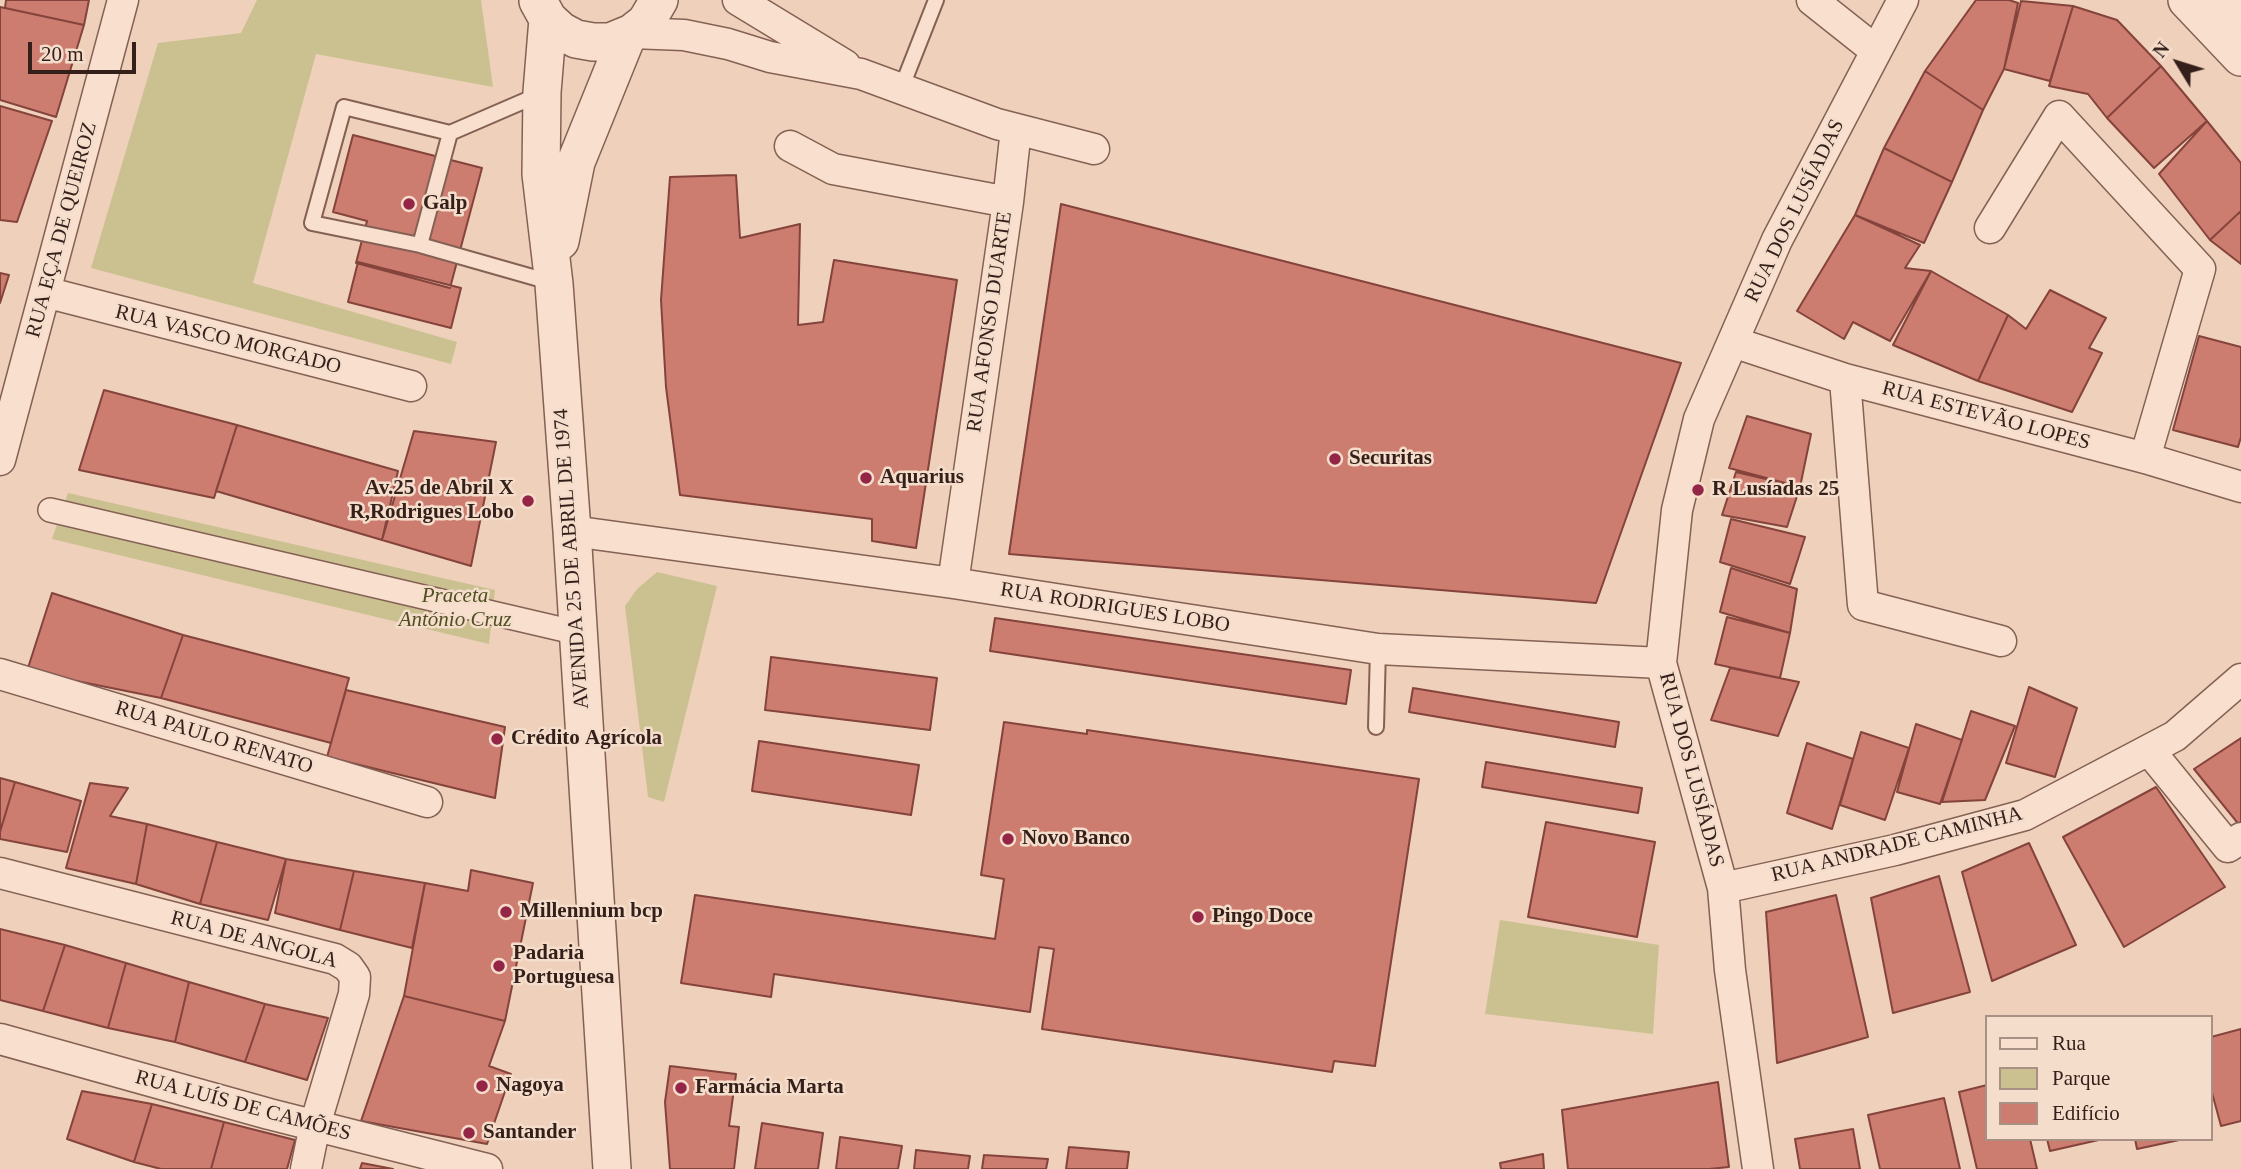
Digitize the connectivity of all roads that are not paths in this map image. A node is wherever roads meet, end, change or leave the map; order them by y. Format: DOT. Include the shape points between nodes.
graph roads {
  1 [pos="123,0"];
  2 [pos="659,0"];
  3 [pos="738,0"];
  4 [pos="936,0"];
  5 [pos="1812,0"];
  6 [pos="1903,0"];
  7 [pos="2187,0"];
  8 [pos="2230,0"];
  9 [pos="537,8"];
  10 [pos="2241,11"];
  11 [pos="629,34"];
  12 [pos="1875,50"];
  13 [pos="2241,57"];
  14 [pos="861,74"];
  15 [pos="901,89"];
  16 [pos="542,92"];
  17 [pos="1016,129"];
  18 [pos="450,133"];
  19 [pos="790,145"];
  20 [pos="1094,149"];
  21 [pos="1008,202"];
  22 [pos="1990,228"];
  23 [pos="420,245"];
  24 [pos="554,284"];
  25 [pos="46,292"];
  26 [pos="1733,342"];
  27 [pos="1846,379"];
  28 [pos="411,386"];
  29 [pos="8,399"];
  30 [pos="2145,458"];
  31 [pos="0,460"];
  32 [pos="2241,486"];
  33 [pos="50,510"];
  34 [pos="572,531"];
  35 [pos="953,583"];
  36 [pos="578,633"];
  37 [pos="2001,641"];
  38 [pos="1378,649"];
  39 [pos="1661,663"];
  40 [pos="0,674"];
  41 [pos="2241,680"];
  42 [pos="1376,727"];
  43 [pos="2149,750"];
  44 [pos="427,802"];
  45 [pos="2241,838"];
  46 [pos="0,873"];
  47 [pos="1723,887"];
  48 [pos="0,1039"];
  49 [pos="315,1125"];
  50 [pos="306,1169"];
  51 [pos="486,1169"];
  52 [pos="612,1169"];
  53 [pos="1758,1169"];
  1 -- 25 [label="street, RUA EÇA DE QUEIROZ"];
  2 -- 11 [label="street, AVENIDA 25 DE ABRIL DE 1974" via="646,22"];
  3 -- 14 [label="street"];
  4 -- 15 [label="lane"];
  5 -- 12 [label="street"];
  6 -- 12 [label="street, RUA DOS LUSÍADAS"];
  7 -- 13 [label="street"];
  8 -- 10 [label="street"];
  9 -- 11 [label="street, AVENIDA 25 DE ABRIL DE 1974" via="576,39 610,42"];
  9 -- 16 [label="street, AVENIDA 25 DE ABRIL DE 1974"];
  11 -- 14 [label="street" via="684,35"];
  11 -- 24 [label="street, AVENIDA 25 DE ABRIL DE 1974" via="576,162"];
  12 -- 26 [label="street, RUA DOS LUSÍADAS" via="1777,240"];
  14 -- 15 [label="street"];
  15 -- 17 [label="street"];
  16 -- 18 [label="lane"];
  16 -- 24 [label="street, AVENIDA 25 DE ABRIL DE 1974" via="541,174"];
  17 -- 20 [label="street"];
  17 -- 21 [label="street"];
  18 -- 23 [label="lane"];
  18 -- 23 [label="lane" via="344,107 312,223"];
  19 -- 21 [label="street, RUA AFONSO DUARTE" via="833,169"];
  21 -- 35 [label="street, RUA AFONSO DUARTE"];
  22 -- 30 [label="street" via="2059,116 2200,269"];
  23 -- 24 [label="lane"];
  24 -- 34 [label="street, AVENIDA 25 DE ABRIL DE 1974"];
  25 -- 28 [label="street, RUA VASCO MORGADO"];
  25 -- 29 [label="street, RUA EÇA DE QUEIROZ"];
  26 -- 27 [label="street, RUA ESTEVÃO LOPES"];
  26 -- 39 [label="street, RUA DOS LUSÍADAS" via="1699,419 1676,510"];
  27 -- 30 [label="street, RUA ESTEVÃO LOPES"];
  27 -- 37 [label="street" via="1863,605"];
  29 -- 31 [label="street, RUA EÇA DE QUEIROZ"];
  30 -- 32 [label="street, RUA ESTEVÃO LOPES"];
  33 -- 36 [label="street"];
  34 -- 35 [label="street, RUA RODRIGUES LOBO"];
  34 -- 36 [label="street, AVENIDA 25 DE ABRIL DE 1974"];
  35 -- 38 [label="street, RUA RODRIGUES LOBO"];
  36 -- 52 [label="street, AVENIDA 25 DE ABRIL DE 1974"];
  38 -- 39 [label="street, RUA RODRIGUES LOBO"];
  38 -- 42 [label="lane"];
  39 -- 47 [label="street, RUA DOS LUSÍADAS"];
  40 -- 44 [label="street, RUA PAULO RENATO"];
  41 -- 43 [label="street, RUA ANDRADE CAMINHA" via="2175,736"];
  43 -- 45 [label="street" via="2228,847"];
  43 -- 47 [label="street, RUA ANDRADE CAMINHA" via="2025,815 1895,850"];
  46 -- 49 [label="street, RUA DE ANGOLA" via="335,959 348,967 355,976 354,994"];
  47 -- 53 [label="street, RUA DOS LUSÍADAS"];
  48 -- 49 [label="street, RUA LUÍS DE CAMÕES"];
  49 -- 50 [label="street"];
  49 -- 51 [label="street, RUA LUÍS DE CAMÕES"];
}
